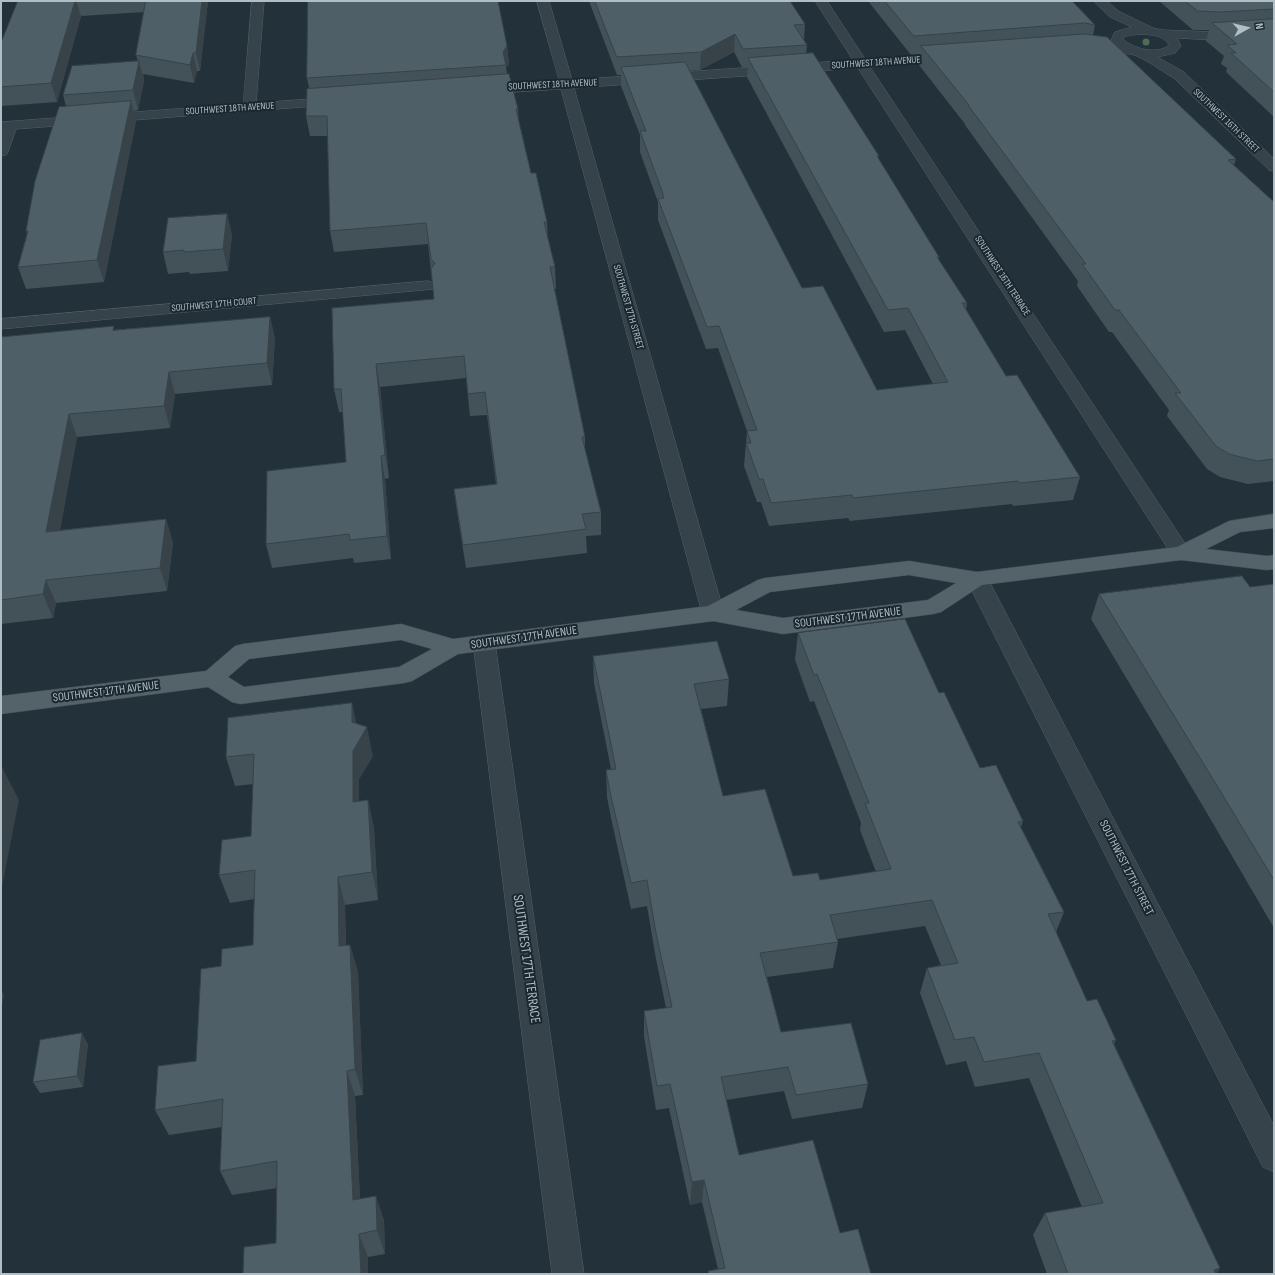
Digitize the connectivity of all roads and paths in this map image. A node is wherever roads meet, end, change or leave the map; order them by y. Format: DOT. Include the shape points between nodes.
graph roads {
  1 [pos="258,1"];
  2 [pos="543,1"];
  3 [pos="821,1"];
  4 [pos="1100,1"];
  5 [pos="1114,14"];
  6 [pos="1149,31"];
  7 [pos="1274,32"];
  8 [pos="1162,34"];
  9 [pos="1120,35"];
  10 [pos="1215,36"];
  11 [pos="1172,48"];
  12 [pos="1136,51"];
  13 [pos="964,56"];
  14 [pos="862,64"];
  15 [pos="1179,75"];
  16 [pos="566,84"];
  17 [pos="472,90"];
  18 [pos="353,99"];
  19 [pos="249,107"];
  20 [pos="6,126"];
  21 [pos="1,152"];
  22 [pos="1274,167"];
  23 [pos="428,286"];
  24 [pos="1,324"];
  25 [pos="1274,521"];
  26 [pos="1181,553"];
  27 [pos="1274,562"];
  28 [pos="977,579"];
  29 [pos="713,613"];
  30 [pos="484,643"];
  31 [pos="453,647"];
  32 [pos="212,678"];
  33 [pos="1,705"];
  34 [pos="1274,1157"];
  35 [pos="568,1274"];
  1 -- 19 [label="street"];
  2 -- 16 [label="street, SOUTHWEST 17TH STREET"];
  3 -- 14 [label="street, SOUTHWEST 16TH TERRACE"];
  4 -- 5 [label="street"];
  5 -- 6 [label="street"];
  5 -- 9 [label="street"];
  6 -- 8 [label="street"];
  6 -- 9 [label="street" via="1139,30"];
  7 -- 10 [label="street"];
  8 -- 10 [label="street"];
  8 -- 11 [label="street" via="1172,40"];
  9 -- 12 [label="street, SOUTHWEST 16TH STREET" via="1117,40 1119,44"];
  9 -- 12 [label="street" via="1087,43 1081,47"];
  10 -- 11 [label="street"];
  11 -- 12 [label="street" via="1153,53"];
  11 -- 15 [label="street, SOUTHWEST 16TH STREET"];
  12 -- 15 [label="street, SOUTHWEST 16TH STREET"];
  13 -- 14 [label="street, SOUTHWEST 18TH AVENUE"];
  14 -- 16 [label="street, SOUTHWEST 18TH AVENUE"];
  14 -- 26 [label="street, SOUTHWEST 16TH TERRACE"];
  15 -- 22 [label="street, SOUTHWEST 16TH STREET"];
  16 -- 17 [label="street, SOUTHWEST 18TH AVENUE"];
  16 -- 29 [label="street, SOUTHWEST 17TH STREET"];
  18 -- 19 [label="street, SOUTHWEST 18TH AVENUE"];
  19 -- 20 [label="street, SOUTHWEST 18TH AVENUE"];
  20 -- 21 [label="street"];
  23 -- 24 [label="street, SOUTHWEST 17TH COURT"];
  25 -- 26 [label="main road, SOUTHWEST 17TH AVENUE" via="1236,526"];
  26 -- 27 [label="main road, SOUTHWEST 17TH AVENUE"];
  26 -- 28 [label="main road, SOUTHWEST 17TH AVENUE"];
  28 -- 29 [label="main road, SOUTHWEST 17TH AVENUE" via="909,568 765,585"];
  28 -- 29 [label="main road, SOUTHWEST 17TH AVENUE" via="933,607 783,626"];
  28 -- 34 [label="street, SOUTHWEST 17TH STREET"];
  29 -- 30 [label="main road, SOUTHWEST 17TH AVENUE"];
  30 -- 31 [label="main road, SOUTHWEST 17TH AVENUE"];
  30 -- 35 [label="street, SOUTHWEST 17TH TERRACE"];
  31 -- 32 [label="main road, SOUTHWEST 17TH AVENUE" via="401,632 243,652"];
  31 -- 32 [label="main road, SOUTHWEST 17TH AVENUE" via="404,675 240,696"];
  32 -- 33 [label="main road, SOUTHWEST 17TH AVENUE"];
}
